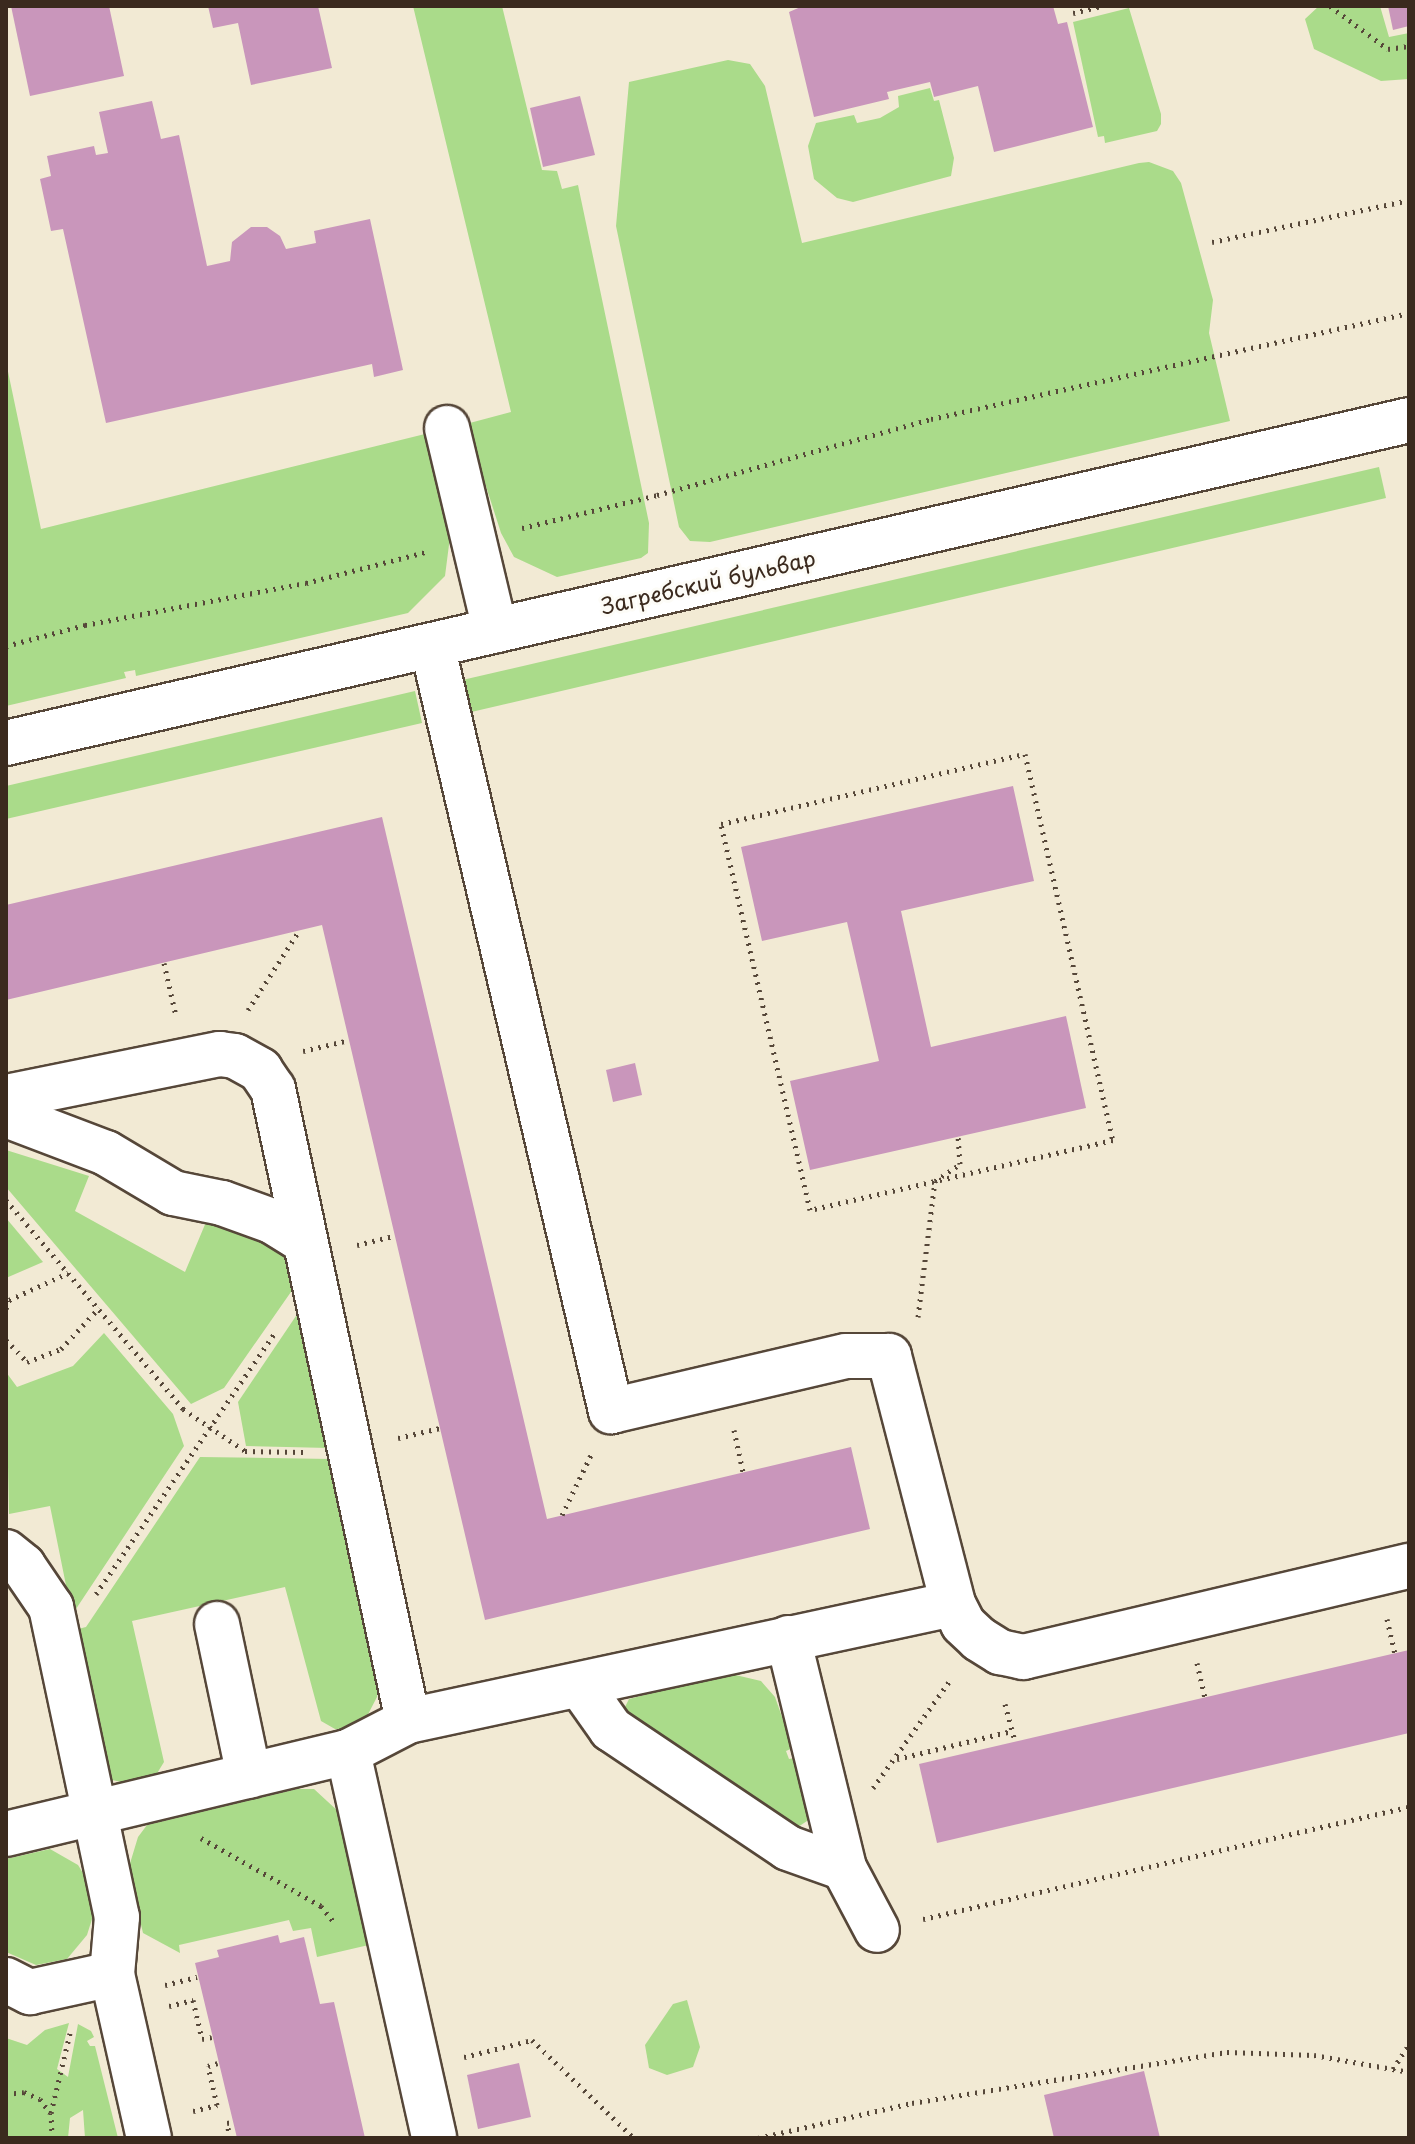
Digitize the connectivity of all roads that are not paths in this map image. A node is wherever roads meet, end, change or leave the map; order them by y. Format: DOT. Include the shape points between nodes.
graph roads {
  1 [pos="1409,420"];
  2 [pos="447,428"];
  3 [pos="495,630"];
  4 [pos="432,645"];
  5 [pos="6,743"];
  6 [pos="6,1097"];
  7 [pos="6,1115"];
  8 [pos="305,1242"];
  9 [pos="6,1552"];
  10 [pos="1409,1566"];
  11 [pos="953,1604"];
  12 [pos="217,1624"];
  13 [pos="788,1638"];
  14 [pos="580,1685"];
  15 [pos="408,1721"];
  16 [pos="348,1752"];
  17 [pos="249,1776"];
  18 [pos="94,1812"];
  19 [pos="6,1834"];
  20 [pos="839,1848"];
  21 [pos="877,1930"];
  22 [pos="98,1978"];
  23 [pos="6,1980"];
  24 [pos="149,2138"];
  25 [pos="434,2138"];
  1 -- 3 [label="street, Загребский бульвар"];
  2 -- 3 [label="street"];
  3 -- 4 [label="street, Загребский бульвар"];
  4 -- 5 [label="street, Загребский бульвар"];
  4 -- 11 [label="street" via="611,1411 846,1356 889,1356"];
  6 -- 8 [label="street" via="220,1054 235,1056 260,1070 273,1089"];
  7 -- 8 [label="street" via="106,1153 173,1193 272,1221"];
  8 -- 15 [label="street"];
  9 -- 18 [label="street" via="23,1566 51,1607"];
  10 -- 11 [label="street" via="1023,1657 1000,1652 979,1639"];
  11 -- 13 [label="street"];
  12 -- 17 [label="street"];
  13 -- 14 [label="street"];
  13 -- 20 [label="street"];
  14 -- 15 [label="street"];
  14 -- 20 [label="street" via="611,1729 788,1848"];
  15 -- 16 [label="street"];
  16 -- 17 [label="street"];
  16 -- 25 [label="street"];
  17 -- 18 [label="street"];
  18 -- 19 [label="street"];
  18 -- 22 [label="street" via="117,1917"];
  20 -- 21 [label="street"];
  22 -- 23 [label="street" via="30,1992"];
  22 -- 24 [label="street"];
}
